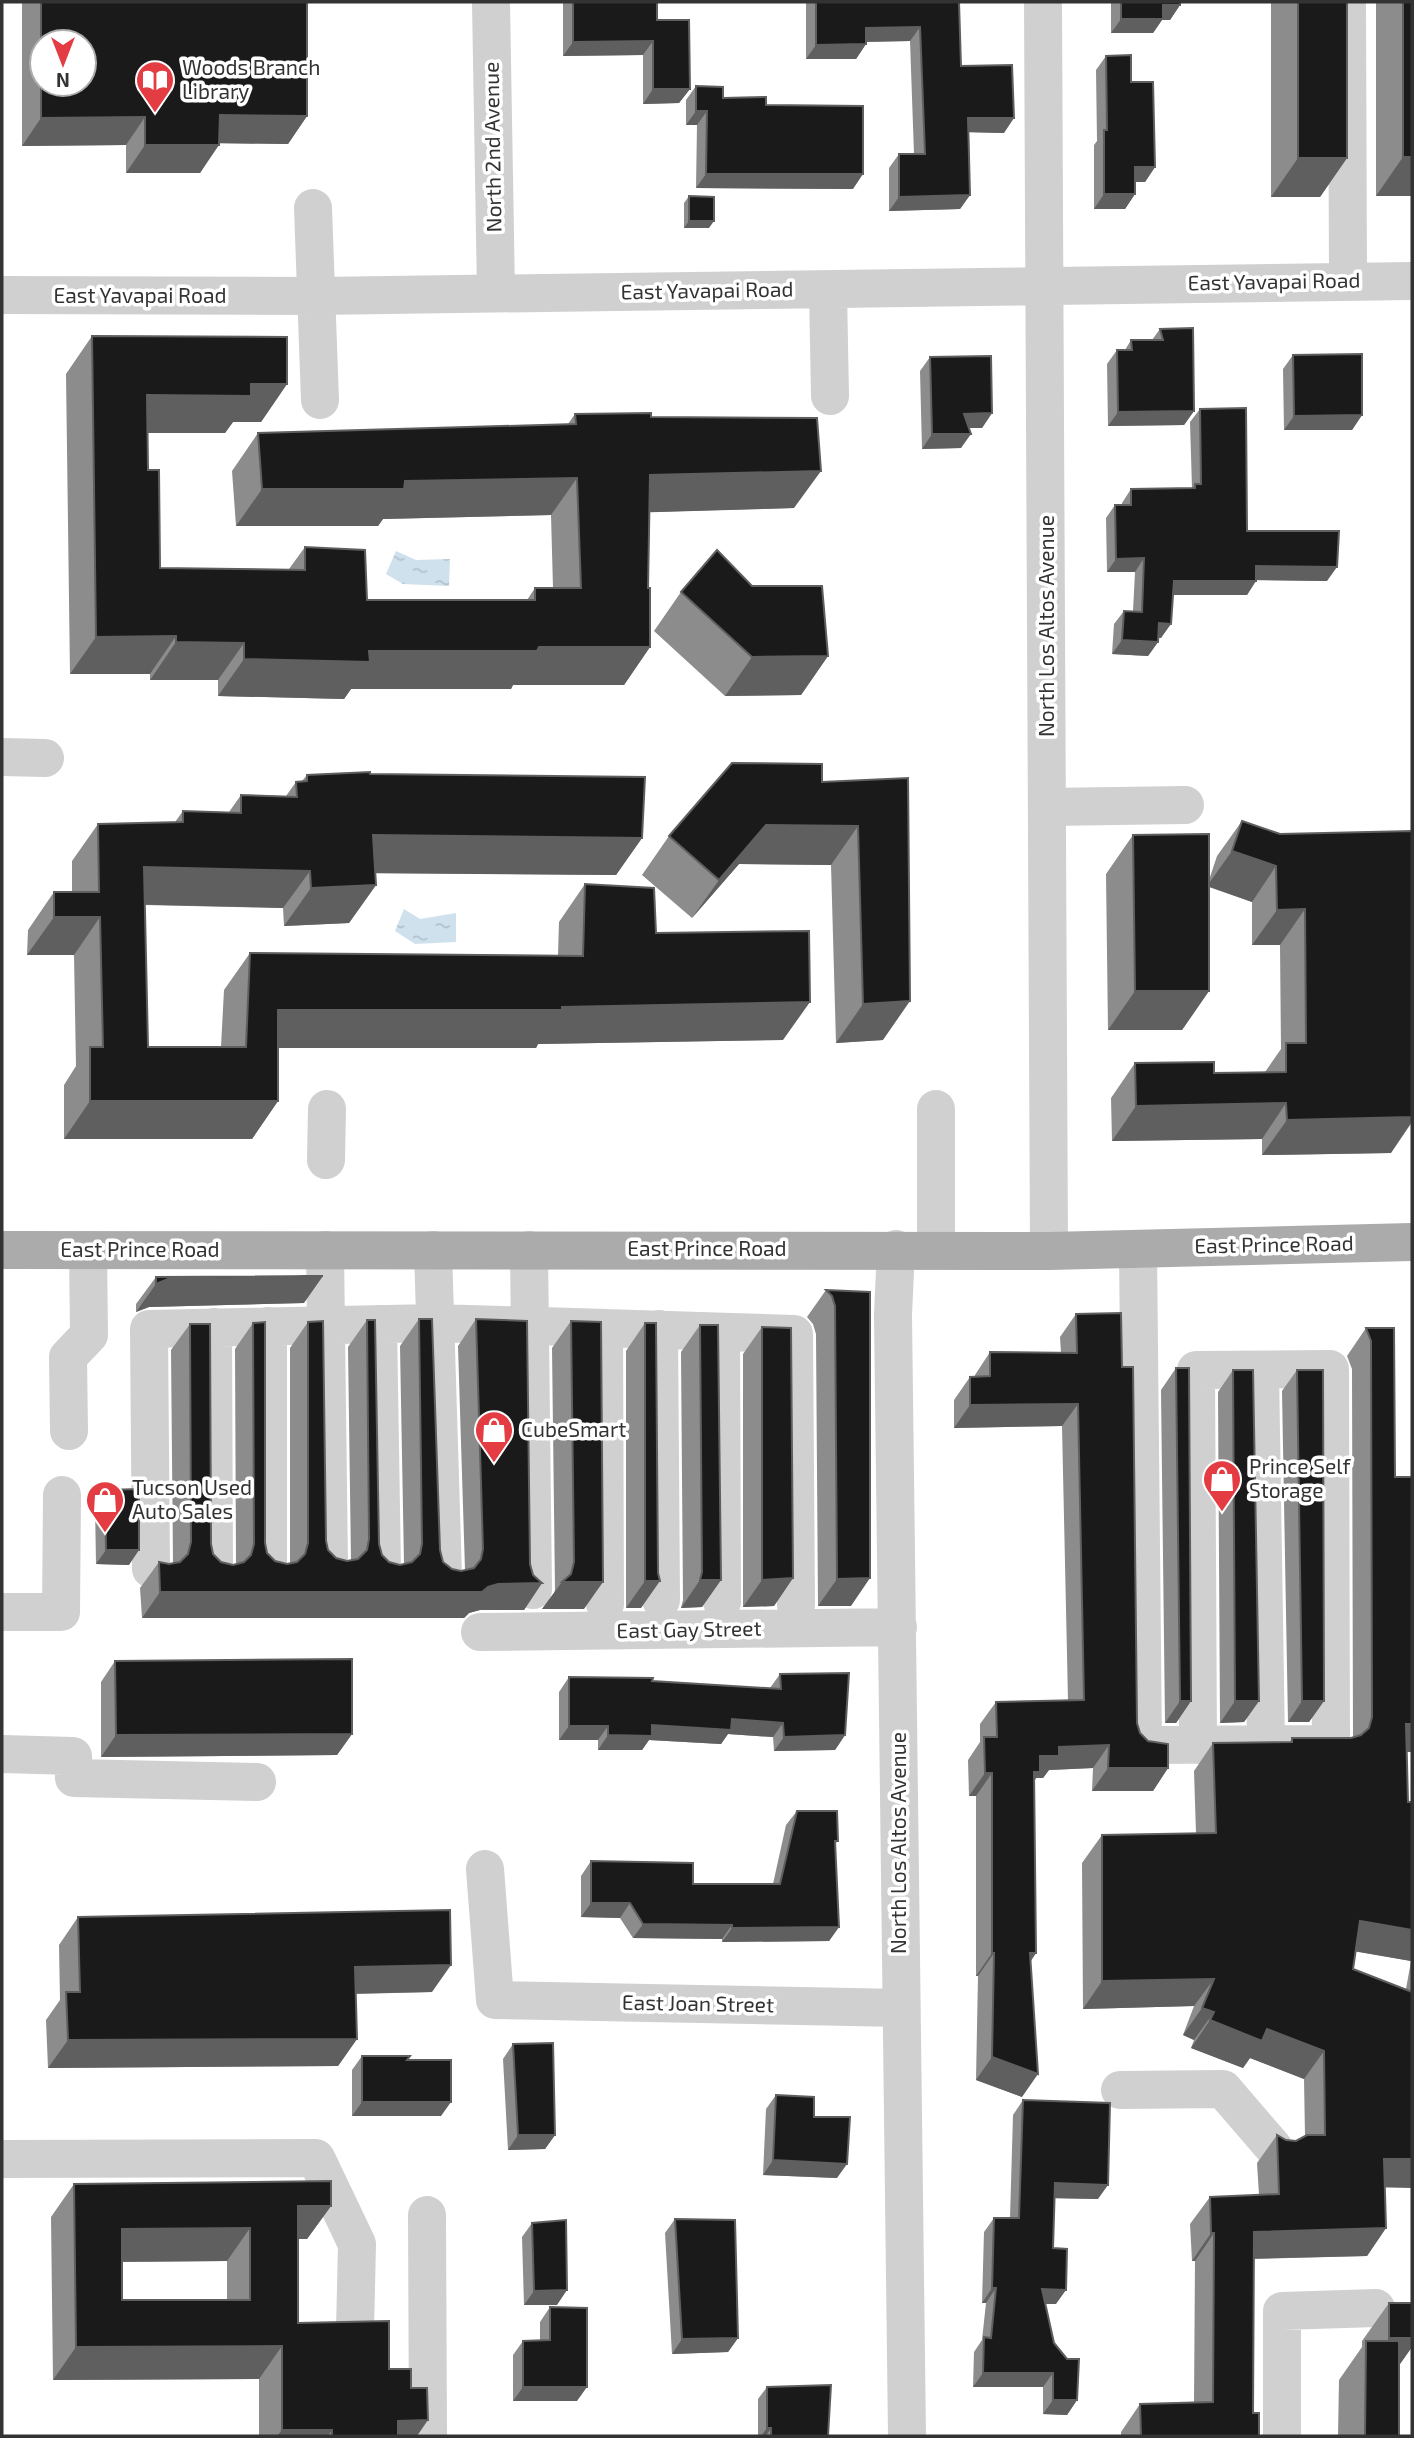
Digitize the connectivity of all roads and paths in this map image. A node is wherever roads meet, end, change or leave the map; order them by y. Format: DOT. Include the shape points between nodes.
graph roads {
  1 [pos="491,2"];
  2 [pos="1043,2"];
  3 [pos="1347,2"];
  4 [pos="313,208"];
  5 [pos="1348,281"];
  6 [pos="1412,281"];
  7 [pos="1046,285"];
  8 [pos="828,290"];
  9 [pos="496,293"];
  10 [pos="2,295"];
  11 [pos="317,296"];
  12 [pos="830,396"];
  13 [pos="320,400"];
  14 [pos="2,757"];
  15 [pos="45,758"];
  16 [pos="1185,804"];
  17 [pos="1047,807"];
  18 [pos="327,1110"];
  19 [pos="936,1110"];
  20 [pos="326,1160"];
  21 [pos="1412,1242"];
  22 [pos="896,1249"];
  23 [pos="1138,1249"];
  24 [pos="2,1250"];
  25 [pos="88,1250"];
  26 [pos="325,1250"];
  27 [pos="433,1250"];
  28 [pos="529,1250"];
  29 [pos="936,1250"];
  30 [pos="1049,1251"];
  31 [pos="435,1323"];
  32 [pos="378,1324"];
  33 [pos="325,1325"];
  34 [pos="530,1325"];
  35 [pos="268,1326"];
  36 [pos="213,1327"];
  37 [pos="607,1328"];
  38 [pos="659,1329"];
  39 [pos="721,1332"];
  40 [pos="1260,1370"];
  41 [pos="69,1431"];
  42 [pos="62,1495"];
  43 [pos="329,1566"];
  44 [pos="151,1569"];
  45 [pos="268,1569"];
  46 [pos="214,1570"];
  47 [pos="382,1570"];
  48 [pos="443,1576"];
  49 [pos="533,1590"];
  50 [pos="661,1600"];
  51 [pos="722,1602"];
  52 [pos="605,1604"];
  53 [pos="796,1605"];
  54 [pos="2,1612"];
  55 [pos="898,1627"];
  56 [pos="480,1632"];
  57 [pos="1266,1744"];
  58 [pos="1198,1745"];
  59 [pos="2,1754"];
  60 [pos="257,1782"];
  61 [pos="485,1868"];
  62 [pos="901,2008"];
  63 [pos="1120,2090"];
  64 [pos="1273,2147"];
  65 [pos="2,2159"];
  66 [pos="427,2216"];
  67 [pos="1376,2308"];
  68 [pos="355,2330"];
  69 [pos="428,2436"];
  70 [pos="907,2436"];
  71 [pos="1282,2436"];
  1 -- 9 [label="street, North 2nd Avenue"];
  2 -- 7 [label="street, North Los Altos Avenue"];
  3 -- 5 [label="street"];
  4 -- 11 [label="street"];
  5 -- 6 [label="street, East Yavapai Road"];
  5 -- 7 [label="street, East Yavapai Road"];
  7 -- 8 [label="street, East Yavapai Road"];
  7 -- 17 [label="street, North Los Altos Avenue"];
  8 -- 9 [label="street, East Yavapai Road"];
  8 -- 12 [label="street"];
  9 -- 11 [label="street, East Yavapai Road"];
  10 -- 11 [label="street, East Yavapai Road"];
  11 -- 13 [label="street"];
  14 -- 15 [label="street"];
  16 -- 17 [label="street"];
  17 -- 30 [label="street, North Los Altos Avenue"];
  18 -- 20 [label="street"];
  19 -- 29 [label="street"];
  21 -- 23 [label="main road, East Prince Road"];
  22 -- 28 [label="main road, East Prince Road"];
  22 -- 29 [label="main road, East Prince Road"];
  22 -- 55 [label="street, North Los Altos Avenue"];
  23 -- 30 [label="main road, East Prince Road"];
  23 -- 58 [label="street" via="1143,1745"];
  24 -- 25 [label="main road, East Prince Road"];
  25 -- 26 [label="main road, East Prince Road"];
  25 -- 41 [label="street" via="89,1335 68,1357"];
  26 -- 27 [label="main road, East Prince Road"];
  26 -- 33 [label="street"];
  27 -- 28 [label="main road, East Prince Road"];
  27 -- 31 [label="street"];
  28 -- 34 [label="street"];
  29 -- 30 [label="main road, East Prince Road"];
  31 -- 32 [label="street"];
  31 -- 34 [label="street"];
  31 -- 48 [label="street"];
  32 -- 33 [label="street"];
  32 -- 47 [label="street"];
  33 -- 35 [label="street"];
  33 -- 43 [label="street"];
  34 -- 37 [label="street"];
  34 -- 49 [label="street"];
  35 -- 36 [label="street"];
  35 -- 45 [label="street"];
  36 -- 44 [label="street" via="149,1329"];
  36 -- 46 [label="street"];
  37 -- 38 [label="street"];
  37 -- 52 [label="street"];
  38 -- 39 [label="street"];
  38 -- 50 [label="street"];
  39 -- 51 [label="street"];
  39 -- 53 [label="street" via="794,1334"];
  40 -- 57 [label="street"];
  40 -- 57 [label="street" via="1330,1369 1331,1744"];
  40 -- 58 [label="street" via="1196,1370"];
  42 -- 54 [label="street" via="61,1612"];
  55 -- 56 [label="street, East Gay Street"];
  55 -- 62 [label="street, North Los Altos Avenue"];
  57 -- 58 [label="street"];
  59 -- 60 [label="street" via="73,1756 74,1778"];
  61 -- 62 [label="street, East Joan Street" via="495,2000"];
  62 -- 70 [label="street, North Los Altos Avenue"];
  63 -- 64 [label="street" via="1223,2089"];
  65 -- 68 [label="street" via="316,2158 357,2244"];
  66 -- 69 [label="street"];
  67 -- 71 [label="street" via="1282,2311"];
}
